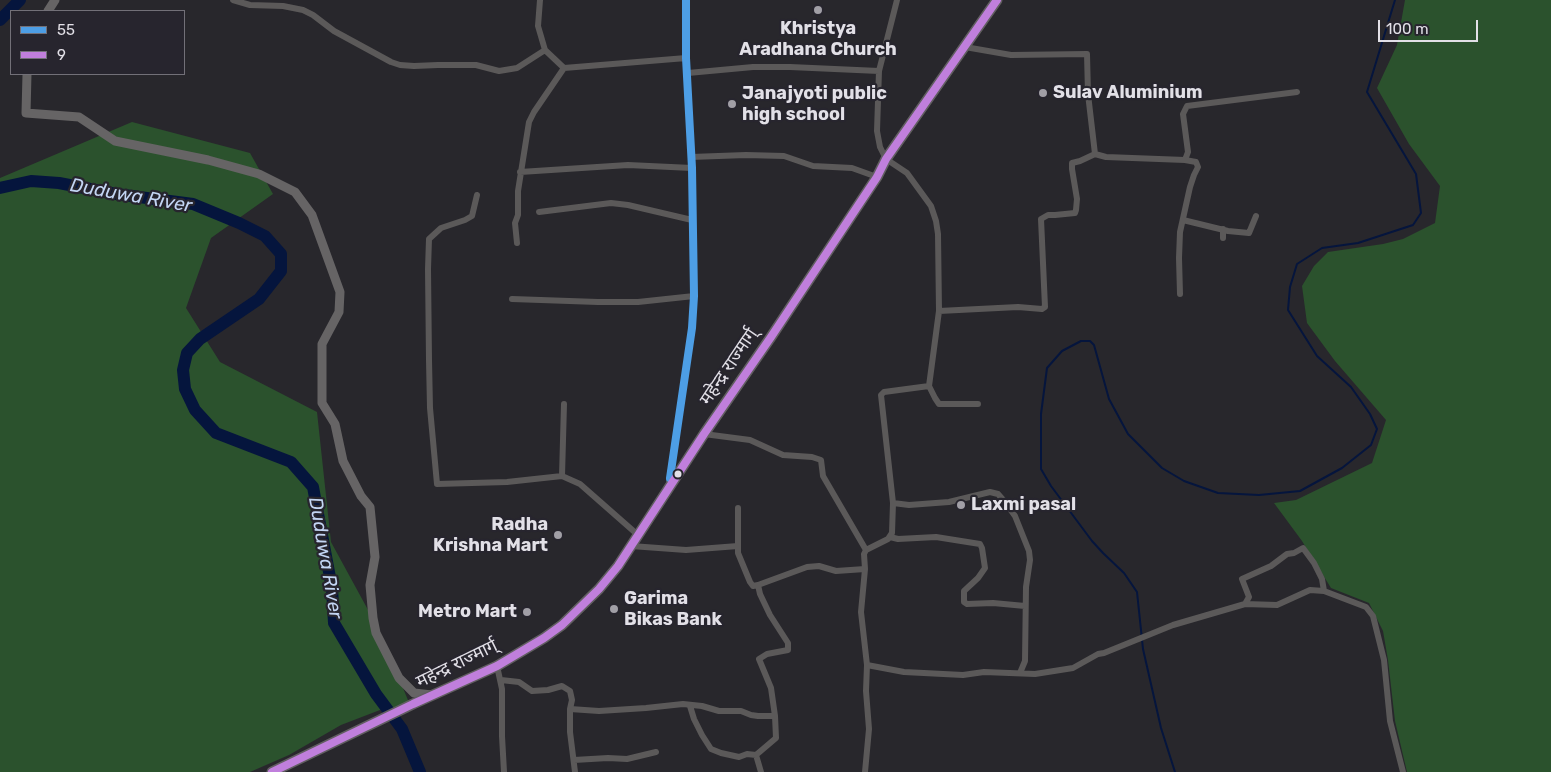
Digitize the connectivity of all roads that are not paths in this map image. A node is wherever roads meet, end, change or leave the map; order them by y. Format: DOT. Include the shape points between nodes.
graph roads {
  1 [pos="233,0"];
  2 [pos="540,0"];
  3 [pos="686,0"];
  4 [pos="896,0"];
  5 [pos="997,0"];
  6 [pos="965,47"];
  7 [pos="545,50"];
  8 [pos="686,58"];
  9 [pos="564,68"];
  10 [pos="879,71"];
  11 [pos="688,74"];
  12 [pos="26,75"];
  13 [pos="1297,92"];
  14 [pos="1095,154"];
  15 [pos="691,156"];
  16 [pos="886,159"];
  17 [pos="1185,160"];
  18 [pos="692,168"];
  19 [pos="520,172"];
  20 [pos="877,177"];
  21 [pos="477,195"];
  22 [pos="539,212"];
  23 [pos="1256,216"];
  24 [pos="692,220"];
  25 [pos="1182,220"];
  26 [pos="1223,229"];
  27 [pos="1223,238"];
  28 [pos="516,243"];
  29 [pos="1180,294"];
  30 [pos="694,296"];
  31 [pos="512,299"];
  32 [pos="939,311"];
  33 [pos="929,386"];
  34 [pos="564,404"];
  35 [pos="978,404"];
  36 [pos="704,434"];
  37 [pos="562,476"];
  38 [pos="668,488"];
  39 [pos="893,504"];
  40 [pos="738,508"];
  41 [pos="638,535"];
  42 [pos="890,537"];
  43 [pos="631,546"];
  44 [pos="738,546"];
  45 [pos="866,550"];
  46 [pos="865,569"];
  47 [pos="758,586"];
  48 [pos="1324,591"];
  49 [pos="1246,604"];
  50 [pos="1025,606"];
  51 [pos="867,665"];
  52 [pos="497,666"];
  53 [pos="1020,673"];
  54 [pos="501,680"];
  55 [pos="433,696"];
  56 [pos="690,706"];
  57 [pos="570,709"];
  58 [pos="776,716"];
  59 [pos="656,752"];
  60 [pos="756,755"];
  61 [pos="574,760"];
  62 [pos="272,772"];
  63 [pos="504,772"];
  64 [pos="575,772"];
  65 [pos="762,772"];
  66 [pos="865,772"];
  67 [pos="1403,772"];
  1 -- 7 [label="street" via="250,5 303,10 334,31 400,64 476,65 499,71 517,68"];
  2 -- 7 [label="street" via="538,26"];
  3 -- 8 [label="street"];
  4 -- 10 [label="street"];
  5 -- 6 [label="highway, महेन्द्र राज्मार्ग्"];
  6 -- 14 [label="street" via="1011,55 1087,54"];
  6 -- 16 [label="highway, महेन्द्र राज्मार्ग्"];
  7 -- 9 [label="street"];
  8 -- 9 [label="street"];
  8 -- 11 [label="street"];
  9 -- 19 [label="street" via="529,122"];
  10 -- 11 [label="street" via="762,67"];
  10 -- 16 [label="street" via="877,131"];
  11 -- 15 [label="street"];
  12 -- 55 [label="street" via="26,113 79,116 115,141 259,174 295,192 312,215 340,292 339,312 322,344 322,403 335,424 343,461 370,507 375,557 370,585 376,633 399,678 414,693"];
  13 -- 17 [label="street" via="1187,106 1183,114 1188,152"];
  14 -- 17 [label="street"];
  14 -- 32 [label="street" via="1072,163 1077,199 1075,212 1040,219 1045,307"];
  15 -- 18 [label="street"];
  15 -- 20 [label="street" via="784,156 814,166 852,168"];
  16 -- 20 [label="highway, महेन्द्र राज्मार्ग्"];
  16 -- 32 [label="street" via="907,173 931,206 938,234"];
  17 -- 25 [label="street" via="1196,162 1198,167"];
  18 -- 19 [label="street" via="628,165"];
  18 -- 24 [label="street"];
  19 -- 28 [label="street"];
  20 -- 36 [label="highway, महेन्द्र राज्मार्ग्"];
  21 -- 37 [label="street" via="472,216 442,228 430,239 428,360 436,484 507,482"];
  22 -- 24 [label="street" via="611,204"];
  23 -- 26 [label="street" via="1249,233"];
  24 -- 30 [label="street"];
  25 -- 26 [label="street"];
  25 -- 29 [label="street"];
  26 -- 27 [label="street"];
  30 -- 31 [label="street" via="638,302"];
  30 -- 38 [label="street"];
  32 -- 33 [label="street"];
  33 -- 35 [label="street" via="939,404"];
  33 -- 39 [label="street" via="880,395"];
  34 -- 37 [label="street"];
  36 -- 38 [label="highway, महेन्द्र राज्मार्ग्"];
  36 -- 45 [label="street" via="750,440 783,455 821,460 823,476"];
  37 -- 41 [label="street" via="580,484"];
  38 -- 41 [label="highway, महेन्द्र राज्मार्ग्"];
  39 -- 42 [label="street"];
  39 -- 50 [label="street" via="949,502 990,492 998,494 1015,516 1029,551"];
  40 -- 44 [label="street"];
  41 -- 43 [label="highway, महेन्द्र राज्मार्ग्"];
  42 -- 45 [label="street"];
  42 -- 50 [label="street" via="936,537 980,544 985,568 964,591 964,602"];
  43 -- 44 [label="street" via="686,550"];
  43 -- 52 [label="highway, महेन्द्र राज्मार्ग्" via="599,589 562,625"];
  44 -- 47 [label="street" via="750,582"];
  45 -- 46 [label="street"];
  46 -- 47 [label="street" via="836,571 819,566 807,567"];
  46 -- 51 [label="street" via="861,612"];
  47 -- 58 [label="street" via="770,615 788,643 788,650 758,659 771,688"];
  48 -- 49 [label="street" via="1310,590 1277,605"];
  48 -- 49 [label="street" via="1322,579 1303,548 1242,580 1249,597"];
  48 -- 67 [label="street" via="1366,607 1373,616 1384,660 1390,721"];
  49 -- 53 [label="street" via="1173,625 1098,654 1073,668"];
  50 -- 53 [label="street" via="1025,661"];
  51 -- 53 [label="street" via="922,673"];
  51 -- 66 [label="street" via="869,729"];
  52 -- 54 [label="street"];
  52 -- 55 [label="highway, महेन्द्र राज्मार्ग्"];
  54 -- 57 [label="street" via="519,682 532,691 562,686 570,691"];
  54 -- 63 [label="street"];
  55 -- 62 [label="highway, महेन्द्र राज्मार्ग्"];
  56 -- 57 [label="street" via="599,711"];
  56 -- 58 [label="street"];
  56 -- 60 [label="street" via="711,748 739,757"];
  57 -- 61 [label="street"];
  58 -- 60 [label="street" via="776,738"];
  59 -- 61 [label="street" via="627,759"];
  60 -- 65 [label="street"];
  61 -- 64 [label="street"];
}
